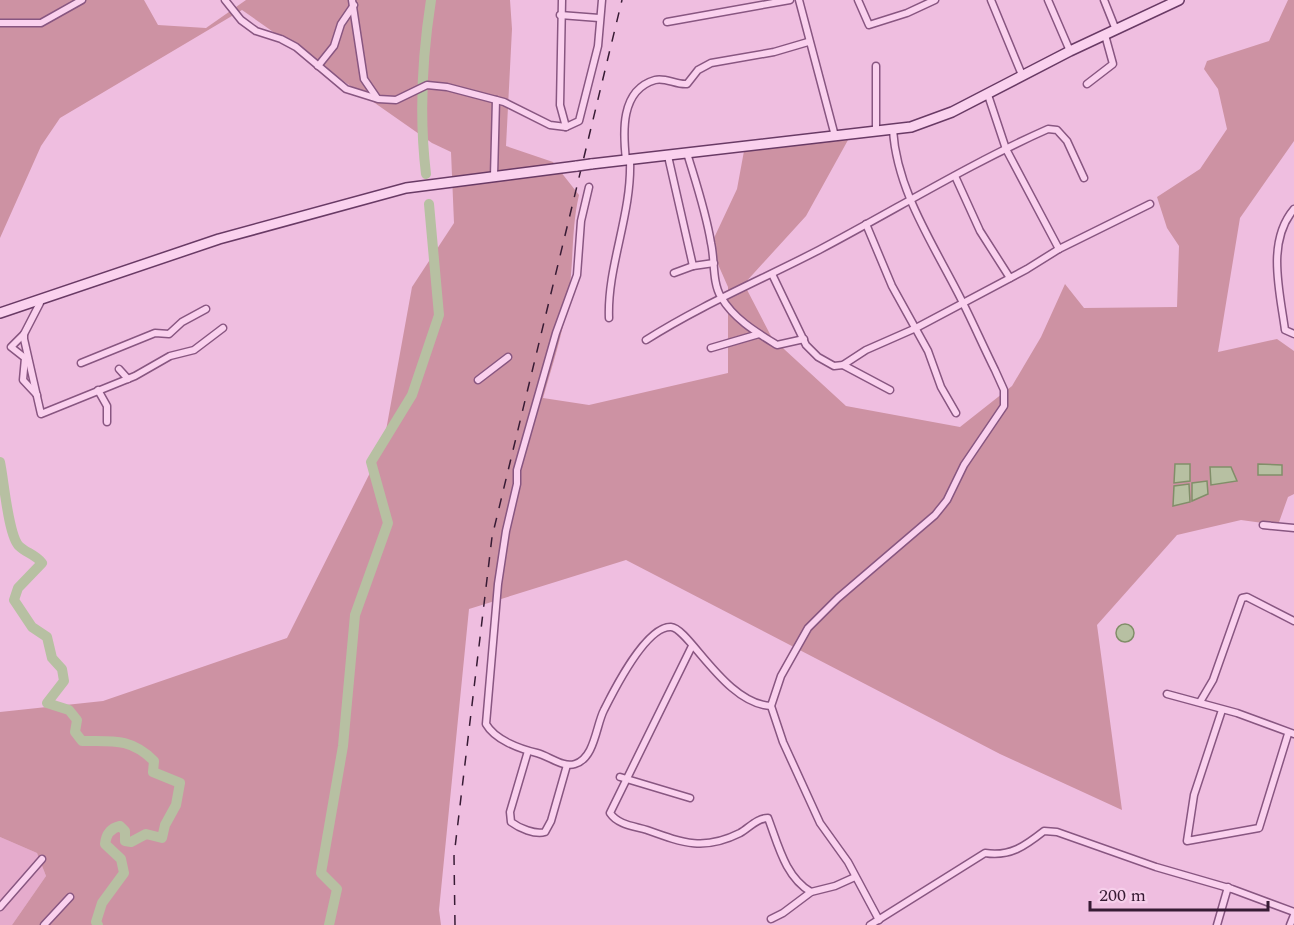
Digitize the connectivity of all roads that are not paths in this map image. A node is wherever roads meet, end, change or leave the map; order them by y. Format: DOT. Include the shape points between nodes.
graph roads {
  1 [pos="82,0"];
  2 [pos="225,0"];
  3 [pos="562,0"];
  4 [pos="602,0"];
  5 [pos="790,0"];
  6 [pos="799,0"];
  7 [pos="858,0"];
  8 [pos="935,0"];
  9 [pos="991,0"];
  10 [pos="1048,0"];
  11 [pos="1104,0"];
  12 [pos="1179,0"];
  13 [pos="353,2"];
  14 [pos="1163,3"];
  15 [pos="560,15"];
  16 [pos="599,18"];
  17 [pos="0,22"];
  18 [pos="667,22"];
  19 [pos="1116,30"];
  20 [pos="1105,35"];
  21 [pos="808,42"];
  22 [pos="1070,51"];
  23 [pos="318,66"];
  24 [pos="876,66"];
  25 [pos="1022,75"];
  26 [pos="1087,84"];
  27 [pos="988,95"];
  28 [pos="378,99"];
  29 [pos="496,100"];
  30 [pos="566,127"];
  31 [pos="893,130"];
  32 [pos="876,131"];
  33 [pos="835,136"];
  34 [pos="1006,149"];
  35 [pos="687,153"];
  36 [pos="668,156"];
  37 [pos="628,160"];
  38 [pos="494,177"];
  39 [pos="956,177"];
  40 [pos="1084,178"];
  41 [pos="589,187"];
  42 [pos="912,200"];
  43 [pos="1150,204"];
  44 [pos="1294,209"];
  45 [pos="866,224"];
  46 [pos="1059,249"];
  47 [pos="714,263"];
  48 [pos="693,266"];
  49 [pos="674,273"];
  50 [pos="772,274"];
  51 [pos="1010,278"];
  52 [pos="721,297"];
  53 [pos="39,298"];
  54 [pos="963,303"];
  55 [pos="206,309"];
  56 [pos="0,313"];
  57 [pos="609,318"];
  58 [pos="223,327"];
  59 [pos="916,328"];
  60 [pos="24,333"];
  61 [pos="760,334"];
  62 [pos="1294,334"];
  63 [pos="804,339"];
  64 [pos="646,340"];
  65 [pos="711,348"];
  66 [pos="508,357"];
  67 [pos="81,363"];
  68 [pos="843,365"];
  69 [pos="118,369"];
  70 [pos="128,379"];
  71 [pos="478,380"];
  72 [pos="98,390"];
  73 [pos="890,390"];
  74 [pos="37,395"];
  75 [pos="956,413"];
  76 [pos="107,422"];
  77 [pos="1263,525"];
  78 [pos="1294,528"];
  79 [pos="1294,621"];
  80 [pos="692,646"];
  81 [pos="1167,694"];
  82 [pos="1200,702"];
  83 [pos="771,706"];
  84 [pos="1222,710"];
  85 [pos="1291,734"];
  86 [pos="528,751"];
  87 [pos="567,765"];
  88 [pos="623,778"];
  89 [pos="690,798"];
  90 [pos="42,859"];
  91 [pos="855,877"];
  92 [pos="1228,887"];
  93 [pos="811,892"];
  94 [pos="70,897"];
  95 [pos="0,907"];
  96 [pos="1294,913"];
  97 [pos="771,919"];
  98 [pos="879,920"];
  99 [pos="44,925"];
  100 [pos="870,925"];
  101 [pos="1217,925"];
  102 [pos="1290,925"];
  1 -- 17 [label="street" via="41,23"];
  2 -- 23 [label="street" via="256,31 296,47"];
  3 -- 15 [label="street"];
  4 -- 16 [label="street"];
  5 -- 18 [label="street"];
  6 -- 21 [label="street"];
  7 -- 8 [label="street" via="869,24"];
  9 -- 25 [label="street"];
  10 -- 22 [label="street"];
  11 -- 19 [label="street"];
  12 -- 14 [label="street"];
  13 -- 23 [label="street" via="334,46"];
  13 -- 28 [label="street" via="364,79"];
  14 -- 19 [label="street"];
  15 -- 16 [label="street"];
  15 -- 30 [label="street" via="560,105"];
  16 -- 30 [label="street" via="598,46 579,121"];
  19 -- 20 [label="street"];
  20 -- 22 [label="street"];
  20 -- 26 [label="street" via="1113,64"];
  21 -- 33 [label="street"];
  21 -- 37 [label="street" via="711,63 698,70 687,84 658,80 648,84 626,111 623,133"];
  22 -- 25 [label="street"];
  23 -- 28 [label="street" via="346,88"];
  24 -- 32 [label="street"];
  25 -- 27 [label="street"];
  27 -- 31 [label="street" via="929,122"];
  27 -- 34 [label="street"];
  28 -- 29 [label="street" via="396,100 427,85"];
  29 -- 30 [label="street" via="522,109 544,123"];
  29 -- 38 [label="street"];
  31 -- 32 [label="street"];
  31 -- 42 [label="street" via="898,165"];
  32 -- 33 [label="street"];
  33 -- 35 [label="street"];
  34 -- 39 [label="street"];
  34 -- 40 [label="street" via="1048,129 1057,130 1067,141"];
  34 -- 46 [label="street"];
  35 -- 36 [label="street"];
  35 -- 47 [label="street" via="702,198"];
  36 -- 37 [label="street"];
  36 -- 48 [label="street"];
  37 -- 38 [label="street, bridge"];
  37 -- 57 [label="street" via="631,190"];
  38 -- 53 [label="street" via="406,188 219,239"];
  39 -- 42 [label="street"];
  39 -- 51 [label="street" via="981,231"];
  41 -- 86 [label="street" via="581,221 578,275 556,333 522,448 498,584 486,724 491,732"];
  42 -- 45 [label="street"];
  42 -- 54 [label="street"];
  43 -- 46 [label="street"];
  44 -- 62 [label="street" via="1283,228 1277,263 1285,330"];
  45 -- 50 [label="street"];
  45 -- 59 [label="street" via="892,286"];
  46 -- 51 [label="street"];
  47 -- 48 [label="street"];
  47 -- 52 [label="street"];
  48 -- 49 [label="street"];
  50 -- 52 [label="street"];
  50 -- 63 [label="street"];
  51 -- 54 [label="street"];
  52 -- 61 [label="street" via="743,323"];
  52 -- 64 [label="street"];
  53 -- 56 [label="street"];
  53 -- 60 [label="street"];
  54 -- 59 [label="street"];
  54 -- 83 [label="street" via="1004,390 1004,406 935,515 808,628 781,676"];
  55 -- 67 [label="street" via="169,334 155,333"];
  58 -- 70 [label="street" via="194,350 170,356"];
  59 -- 68 [label="street"];
  59 -- 75 [label="street" via="940,387"];
  60 -- 74 [label="street"];
  60 -- 74 [label="street" via="11,347 25,358 23,380"];
  61 -- 63 [label="street" via="777,345"];
  61 -- 65 [label="street"];
  63 -- 68 [label="street" via="818,357 834,366"];
  66 -- 71 [label="street"];
  68 -- 73 [label="street"];
  69 -- 70 [label="street"];
  70 -- 72 [label="street"];
  72 -- 74 [label="street" via="41,414"];
  72 -- 76 [label="street" via="107,406"];
  77 -- 78 [label="street"];
  79 -- 82 [label="street" via="1242,598 1213,680"];
  80 -- 83 [label="street" via="724,682 755,704"];
  80 -- 87 [label="street" via="674,627 654,634 630,663 603,711 583,760"];
  80 -- 88 [label="street"];
  81 -- 82 [label="street"];
  82 -- 84 [label="street"];
  83 -- 91 [label="street" via="806,795"];
  84 -- 85 [label="street"];
  84 -- 85 [label="street" via="1194,795 1187,841 1260,828"];
  86 -- 87 [label="street"];
  86 -- 87 [label="street" via="510,812 511,822 516,826 545,832"];
  88 -- 89 [label="street"];
  88 -- 93 [label="street" via="610,813 623,823 663,837 704,845 768,818 777,847 795,880"];
  90 -- 95 [label="street"];
  91 -- 93 [label="street"];
  91 -- 98 [label="street"];
  92 -- 96 [label="street"];
  92 -- 98 [label="street" via="1044,831 1002,856 985,853"];
  92 -- 101 [label="street"];
  93 -- 97 [label="street"];
  94 -- 99 [label="street"];
  96 -- 102 [label="street"];
  98 -- 100 [label="street"];
}
